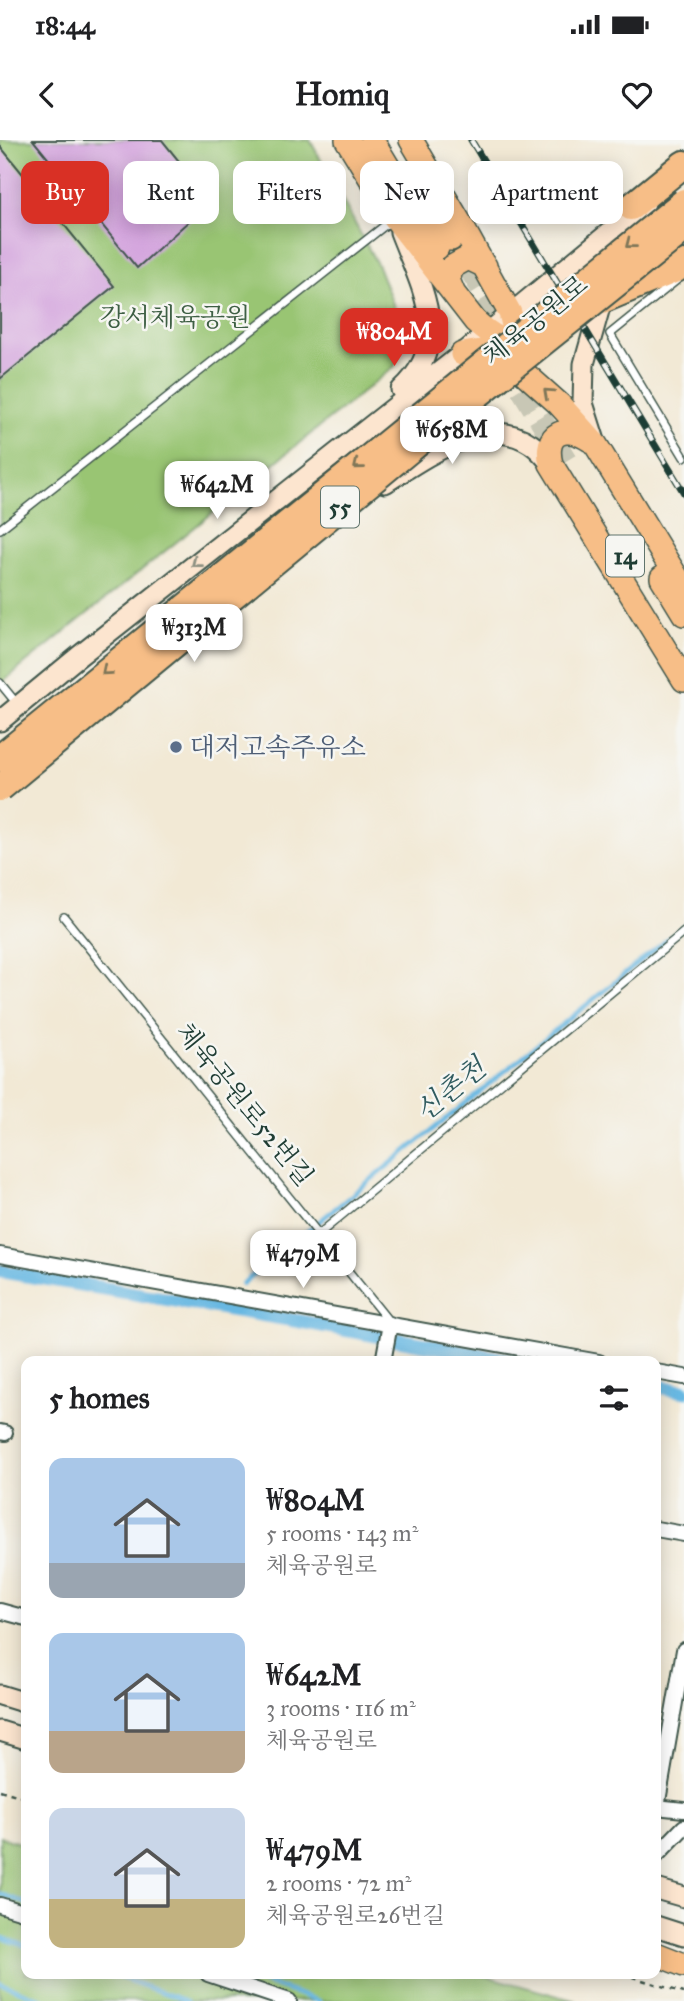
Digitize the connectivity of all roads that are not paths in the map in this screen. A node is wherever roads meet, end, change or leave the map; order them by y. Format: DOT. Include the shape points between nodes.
graph roads {
  1 [pos="347,140"];
  2 [pos="372,140"];
  3 [pos="393,140"];
  4 [pos="411,140"];
  5 [pos="360,161"];
  6 [pos="684,164"];
  7 [pos="684,172"];
  8 [pos="684,202"];
  9 [pos="631,207"];
  10 [pos="387,224"];
  11 [pos="397,224"];
  12 [pos="407,224"];
  13 [pos="684,232"];
  14 [pos="443,242"];
  15 [pos="684,263"];
  16 [pos="565,266"];
  17 [pos="489,274"];
  18 [pos="684,275"];
  19 [pos="453,292"];
  20 [pos="602,300"];
  21 [pos="510,313"];
  22 [pos="562,331"];
  23 [pos="487,332"];
  24 [pos="462,354"];
  25 [pos="513,358"];
  26 [pos="492,388"];
  27 [pos="574,454"];
  28 [pos="684,457"];
  29 [pos="295,485"];
  30 [pos="361,499"];
  31 [pos="0,528"];
  32 [pos="684,589"];
  33 [pos="684,614"];
  34 [pos="684,652"];
  35 [pos="684,680"];
  36 [pos="0,683"];
  37 [pos="18,706"];
  38 [pos="0,721"];
  39 [pos="0,758"];
  40 [pos="0,788"];
  41 [pos="0,797"];
  42 [pos="64,918"];
  43 [pos="684,932"];
  44 [pos="318,1234"];
  45 [pos="0,1255"];
  46 [pos="390,1324"];
  47 [pos="384,1356"];
  48 [pos="566,1356"];
  49 [pos="661,1373"];
  50 [pos="684,1377"];
  51 [pos="661,1530"];
  52 [pos="684,1534"];
  53 [pos="0,1611"];
  54 [pos="21,1617"];
  55 [pos="684,1650"];
  56 [pos="0,1695"];
  57 [pos="21,1701"];
  58 [pos="0,1731"];
  59 [pos="21,1737"];
  60 [pos="661,1779"];
  61 [pos="661,1808"];
  62 [pos="684,1810"];
  63 [pos="684,1827"];
  64 [pos="661,1851"];
  65 [pos="661,1890"];
  66 [pos="684,1897"];
  67 [pos="0,1905"];
  68 [pos="21,1911"];
  69 [pos="661,1928"];
  70 [pos="684,1935"];
  71 [pos="661,1956"];
  72 [pos="684,1965"];
  73 [pos="223,1979"];
  74 [pos="289,2001"];
  1 -- 5 [label="main road"];
  2 -- 14 [label="main road"];
  3 -- 14 [label="main road"];
  4 -- 14 [label="main road"];
  6 -- 9 [label="highway"];
  7 -- 16 [label="main road, 체육공원로"];
  8 -- 39 [label="highway, 55, one-way, bridge"];
  9 -- 16 [label="main road"];
  10 -- 31 [label="lane"];
  11 -- 29 [label="main road" via="428,309 428,352 406,386"];
  12 -- 14 [label="main road"];
  13 -- 20 [label="main road, 체육공원로"];
  13 -- 40 [label="highway, 55, bridge" via="441,424"];
  14 -- 17 [label="main road"];
  14 -- 19 [label="main road"];
  15 -- 20 [label="highway"];
  16 -- 17 [label="main road" via="528,290 506,289"];
  16 -- 21 [label="main road, 체육공원로"];
  17 -- 19 [label="main road" via="468,258 452,267 448,280"];
  17 -- 21 [label="main road"];
  18 -- 28 [label="lane" via="610,334"];
  19 -- 23 [label="main road"];
  20 -- 22 [label="main road, 체육공원로"];
  20 -- 27 [label="main road" via="584,364"];
  21 -- 23 [label="main road, 체육공원로"];
  21 -- 25 [label="main road"];
  22 -- 25 [label="main road"];
  23 -- 24 [label="main road, 체육공원로"];
  23 -- 25 [label="main road"];
  24 -- 25 [label="main road" via="481,351"];
  24 -- 29 [label="main road, 체육공원로"];
  25 -- 26 [label="main road"];
  27 -- 25 [label="main road, one-way" via="559,404"];
  26 -- 30 [label="main road, 체육공원로"];
  27 -- 30 [label="main road" via="490,433 449,444"];
  27 -- 32 [label="main road"];
  27 -- 33 [label="main road, 14"];
  27 -- 34 [label="main road, 14"];
  27 -- 35 [label="main road"];
  29 -- 37 [label="main road, 체육공원로, one-way"];
  30 -- 41 [label="main road, 체육공원로"];
  36 -- 37 [label="lane"];
  37 -- 38 [label="main road, 체육공원로"];
  42 -- 44 [label="lane, 체육공원로52번길"];
  43 -- 44 [label="lane"];
  44 -- 46 [label="lane, 체육공원로52번길"];
  45 -- 46 [label="street"];
  46 -- 47 [label="street"];
  46 -- 48 [label="street"];
  49 -- 50 [label="street"];
  51 -- 52 [label="street"];
  53 -- 54 [label="street"];
  55 -- 60 [label="street"];
  56 -- 57 [label="main road"];
  58 -- 59 [label="main road"];
  61 -- 62 [label="street"];
  63 -- 64 [label="street"];
  65 -- 66 [label="main road"];
  67 -- 68 [label="street"];
  69 -- 70 [label="main road"];
  71 -- 72 [label="main road"];
  73 -- 74 [label="street"];
}
